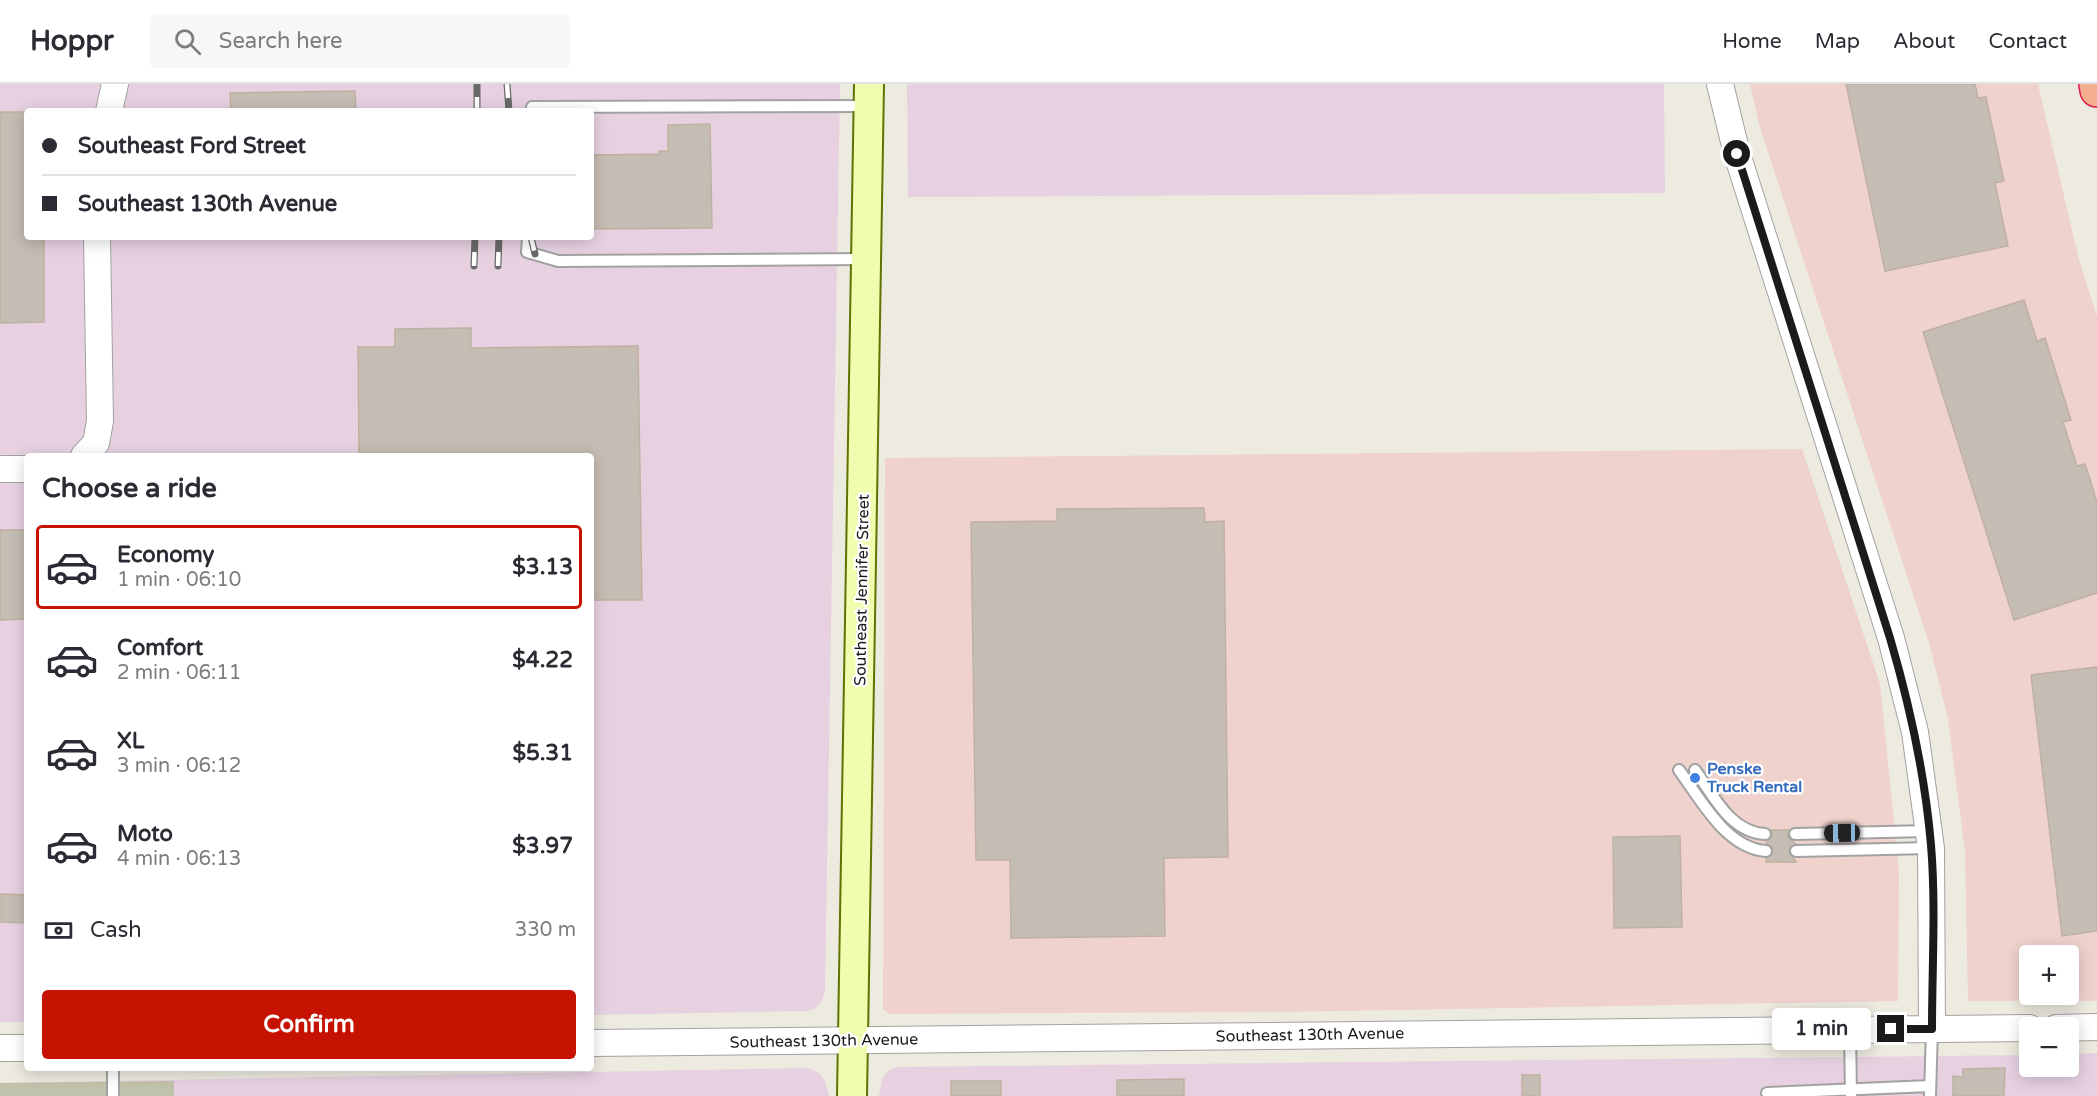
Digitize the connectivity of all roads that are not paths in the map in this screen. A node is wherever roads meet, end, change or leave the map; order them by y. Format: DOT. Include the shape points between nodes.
graph roads {
  1 [pos="115,84"];
  2 [pos="1720,84"];
  3 [pos="2096,84"];
  4 [pos="2097,90"];
  5 [pos="869,95"];
  6 [pos="110,108"];
  7 [pos="532,108"];
  8 [pos="97,240"];
  9 [pos="528,240"];
  10 [pos="866,259"];
  11 [pos="87,453"];
  12 [pos="0,469"];
  13 [pos="24,469"];
  14 [pos="1679,770"];
  15 [pos="1695,770"];
  16 [pos="1765,834"];
  17 [pos="1795,834"];
  18 [pos="1930,840"];
  19 [pos="1796,850"];
  20 [pos="1766,851"];
  21 [pos="2079,1027"];
  22 [pos="2097,1027"];
  23 [pos="2019,1028"];
  24 [pos="1932,1029"];
  25 [pos="1850,1030"];
  26 [pos="854,1041"];
  27 [pos="594,1043"];
  28 [pos="0,1048"];
  29 [pos="24,1048"];
  30 [pos="113,1071"];
  31 [pos="1930,1091"];
  32 [pos="1767,1093"];
  33 [pos="1851,1093"];
  34 [pos="1870,1093"];
  35 [pos="113,1096"];
  36 [pos="852,1096"];
  1 -- 6 [label="street"];
  2 -- 18 [label="street" via="1737,154 1903,681 1922,769"];
  3 -- 4 [label="highway"];
  5 -- 7 [label="lane"];
  5 -- 10 [label="main road, Southeast Jennifer Street"];
  8 -- 11 [label="street" via="100,421 96,443"];
  9 -- 10 [label="lane" via="527,252 558,261"];
  10 -- 26 [label="main road, Southeast Jennifer Street"];
  12 -- 13 [label="street"];
  14 -- 20 [label="lane" via="1718,822 1741,844"];
  15 -- 16 [label="lane" via="1741,828"];
  17 -- 18 [label="lane"];
  18 -- 19 [label="lane"];
  18 -- 24 [label="street"];
  21 -- 22 [label="street"];
  23 -- 24 [label="street, Southeast 130th Avenue"];
  24 -- 25 [label="street, Southeast 130th Avenue"];
  24 -- 31 [label="lane"];
  25 -- 26 [label="street, Southeast 130th Avenue"];
  25 -- 33 [label="lane"];
  26 -- 27 [label="street, Southeast 130th Avenue"];
  26 -- 36 [label="main road, Southeast Jennifer Street"];
  28 -- 29 [label="street"];
  30 -- 35 [label="lane"];
  31 -- 34 [label="lane"];
  32 -- 33 [label="lane"];
  33 -- 34 [label="lane"];
}
